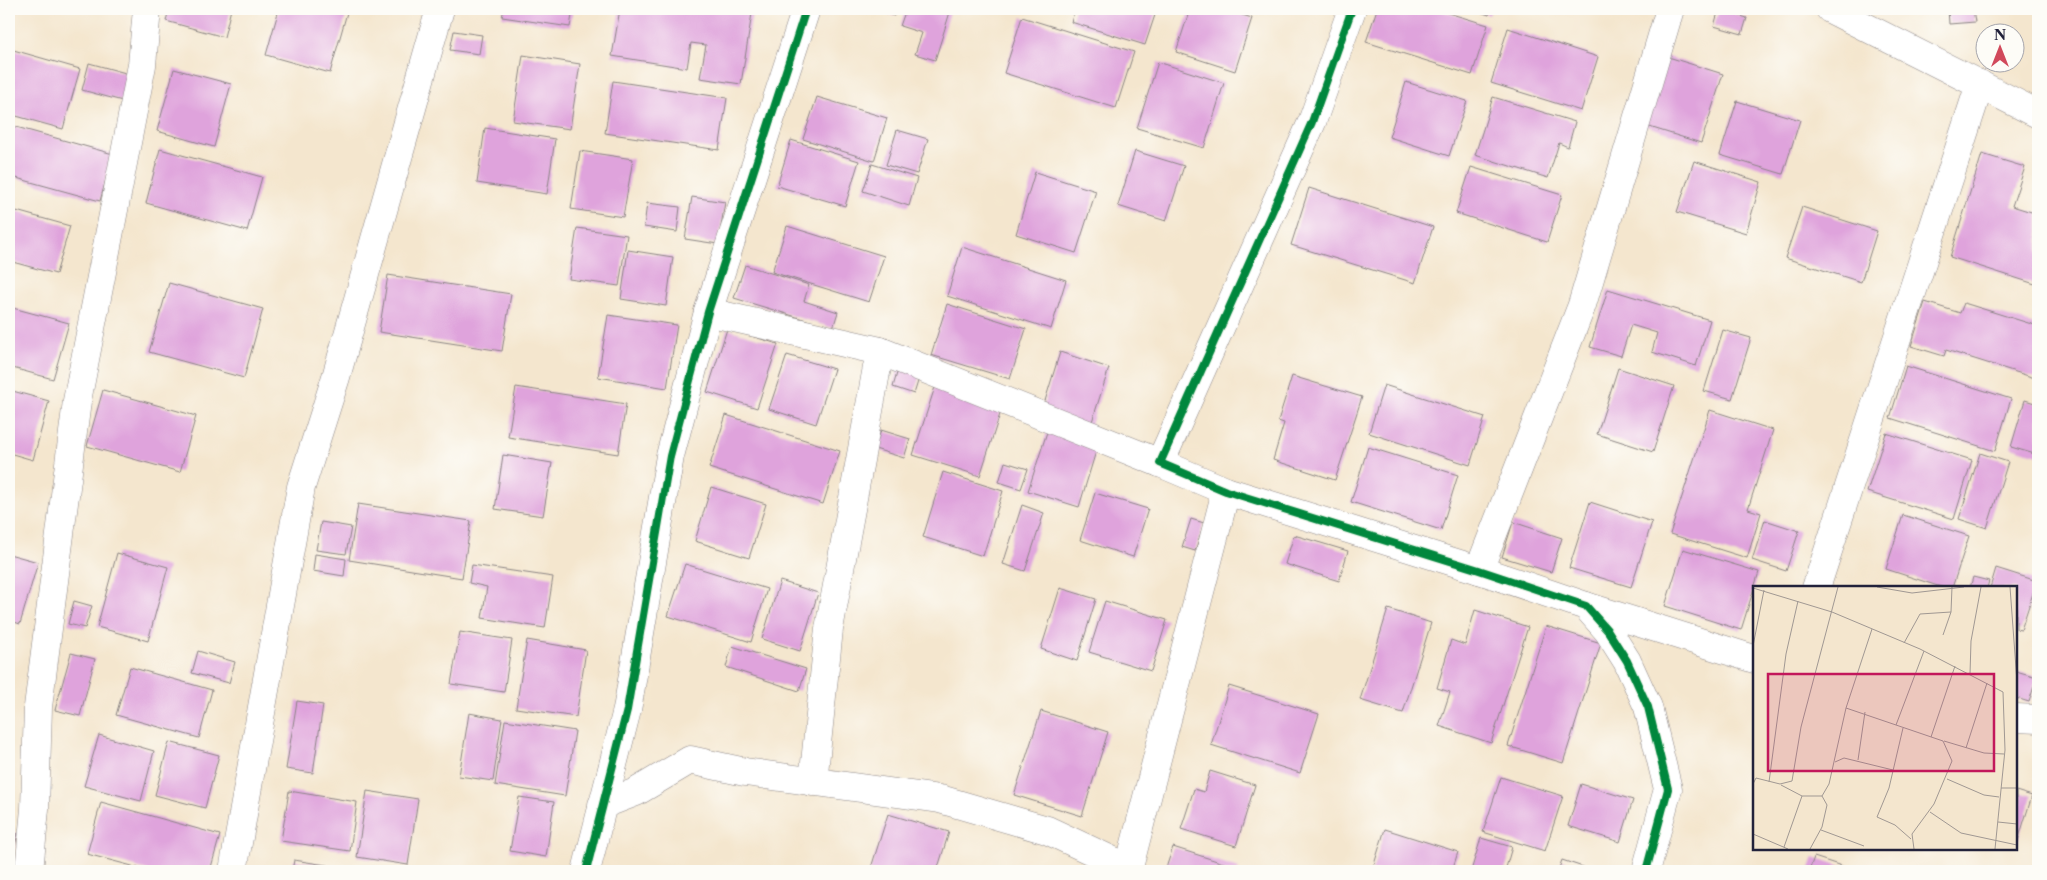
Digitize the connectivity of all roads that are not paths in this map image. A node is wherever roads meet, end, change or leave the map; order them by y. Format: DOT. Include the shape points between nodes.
graph roads {
  1 [pos="147,9"];
  2 [pos="440,9"];
  3 [pos="806,9"];
  4 [pos="1352,9"];
  5 [pos="1670,9"];
  6 [pos="1830,9"];
  7 [pos="1980,84"];
  8 [pos="2038,114"];
  9 [pos="708,312"];
  10 [pos="880,351"];
  11 [pos="1160,463"];
  12 [pos="1226,491"];
  13 [pos="1479,570"];
  14 [pos="1817,586"];
  15 [pos="1586,606"];
  16 [pos="1753,659"];
  17 [pos="2017,718"];
  18 [pos="2038,719"];
  19 [pos="813,782"];
  20 [pos="602,805"];
  21 [pos="1128,870"];
  22 [pos="29,871"];
  23 [pos="232,871"];
  24 [pos="586,871"];
  25 [pos="1646,871"];
  1 -- 22 [label="street" via="142,65 78,402 38,707 36,809"];
  2 -- 23 [label="street" via="336,377 301,488"];
  3 -- 9 [label="street"];
  4 -- 11 [label="street" via="1312,122"];
  5 -- 13 [label="street" via="1582,305"];
  6 -- 7 [label="street"];
  7 -- 8 [label="street"];
  7 -- 14 [label="street"];
  9 -- 10 [label="street"];
  9 -- 20 [label="street" via="670,456 627,710"];
  10 -- 11 [label="street"];
  10 -- 19 [label="street" via="829,629"];
  11 -- 12 [label="street"];
  12 -- 13 [label="street"];
  12 -- 21 [label="street"];
  13 -- 15 [label="street"];
  15 -- 16 [label="street"];
  15 -- 25 [label="street" via="1608,631 1627,661 1648,707 1668,789"];
  17 -- 18 [label="street"];
  19 -- 20 [label="street" via="690,760 636,792"];
  19 -- 21 [label="street" via="940,799 1046,830"];
  20 -- 24 [label="street"];
}
